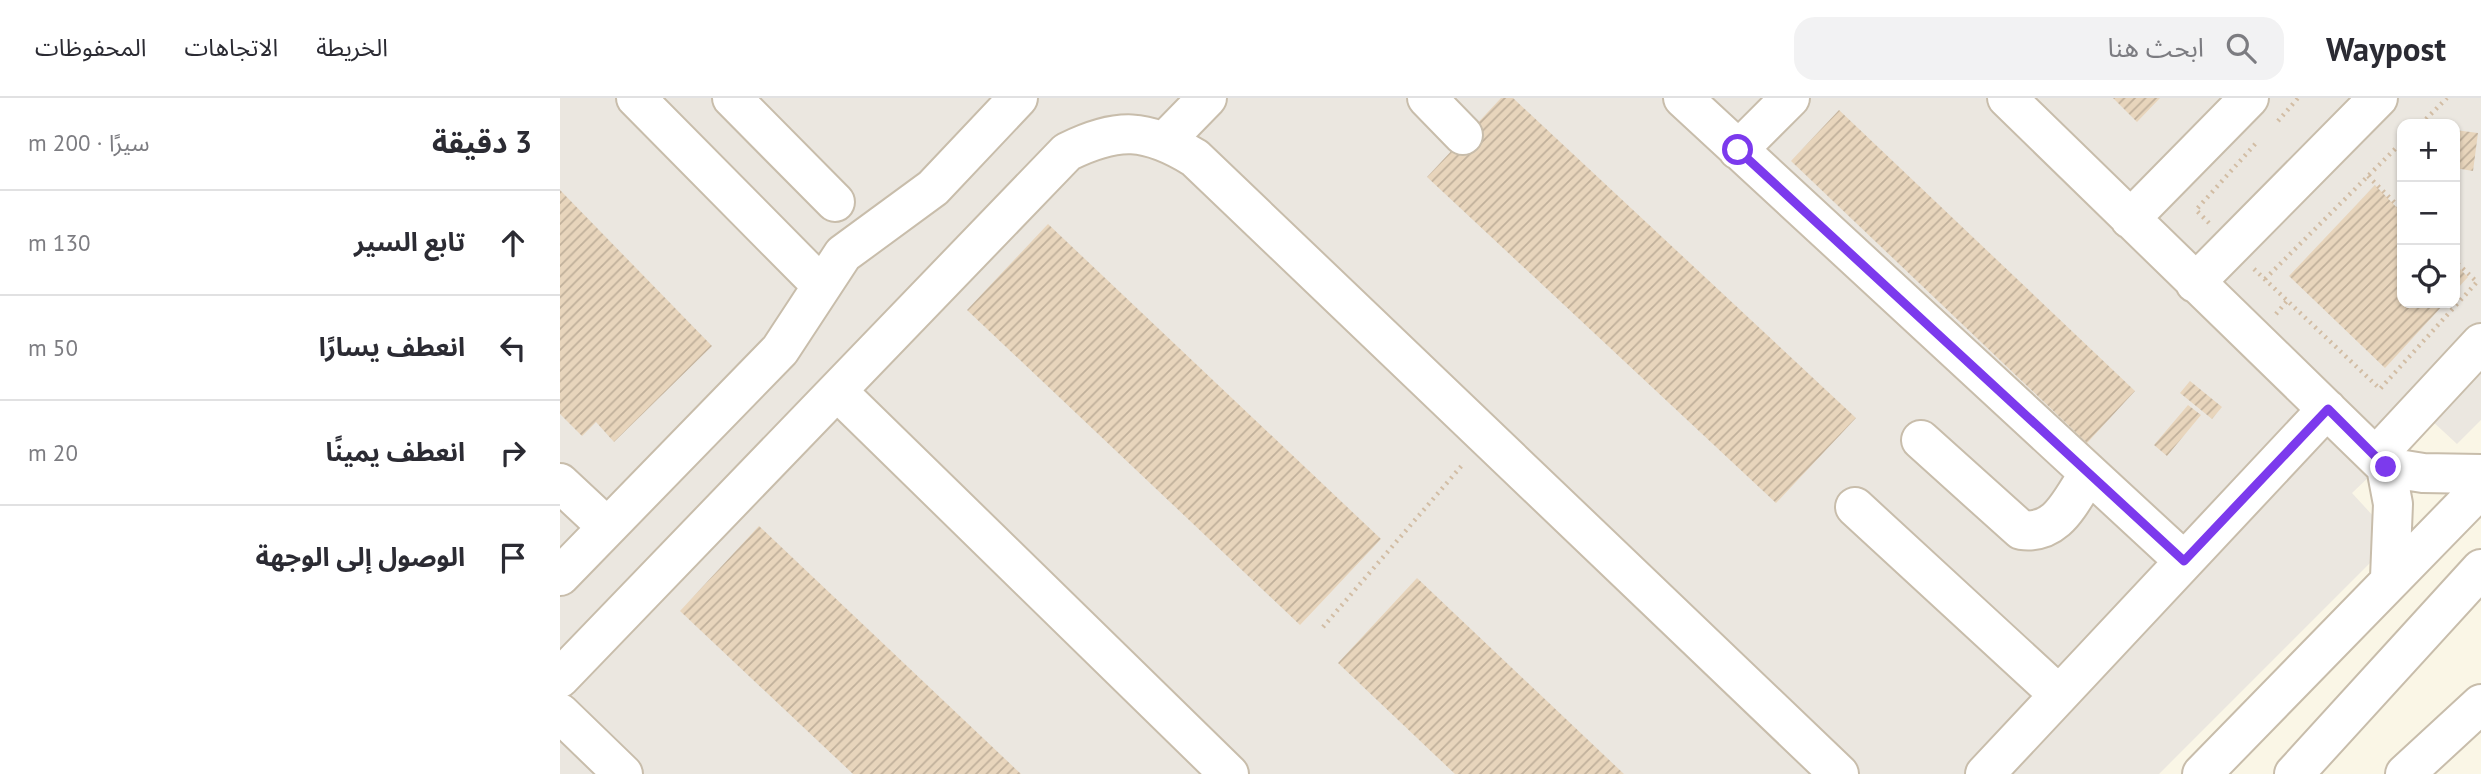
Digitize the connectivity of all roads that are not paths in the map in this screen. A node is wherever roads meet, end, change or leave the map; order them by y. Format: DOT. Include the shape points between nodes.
graph roads {
  1 [pos="636,98"];
  2 [pos="732,98"];
  3 [pos="1018,98"];
  4 [pos="1207,98"];
  5 [pos="1427,98"];
  6 [pos="1683,98"];
  7 [pos="1790,98"];
  8 [pos="2007,98"];
  9 [pos="2378,98"];
  10 [pos="2260,113"];
  11 [pos="1462,135"];
  12 [pos="1166,140"];
  13 [pos="1738,150"];
  14 [pos="835,202"];
  15 [pos="2130,219"];
  16 [pos="2195,283"];
  17 [pos="821,285"];
  18 [pos="2481,343"];
  19 [pos="837,391"];
  20 [pos="2328,409"];
  21 [pos="1921,440"];
  22 [pos="2381,462"];
  23 [pos="2481,474"];
  24 [pos="2088,475"];
  25 [pos="560,483"];
  26 [pos="2481,488"];
  27 [pos="1855,507"];
  28 [pos="560,513"];
  29 [pos="598,537"];
  30 [pos="2184,561"];
  31 [pos="2481,569"];
  32 [pos="560,576"];
  33 [pos="2390,578"];
  34 [pos="560,678"];
  35 [pos="2059,695"];
  36 [pos="2481,704"];
  37 [pos="560,713"];
  38 [pos="623,774"];
  39 [pos="1229,774"];
  40 [pos="1839,774"];
  41 [pos="1985,774"];
  42 [pos="2202,774"];
  43 [pos="2294,774"];
  44 [pos="2405,774"];
  1 -- 17 [label="street"];
  2 -- 14 [label="street"];
  3 -- 17 [label="street" via="933,188 842,254"];
  4 -- 12 [label="street"];
  5 -- 11 [label="street"];
  6 -- 13 [label="street"];
  7 -- 13 [label="street"];
  8 -- 15 [label="street"];
  9 -- 16 [label="street"];
  10 -- 15 [label="street"];
  12 -- 19 [label="street" via="1132,133 1098,137 1067,152"];
  12 -- 40 [label="street" via="1195,158"];
  13 -- 24 [label="street"];
  15 -- 16 [label="street"];
  16 -- 20 [label="street"];
  17 -- 29 [label="street" via="780,350"];
  18 -- 22 [label="street"];
  19 -- 34 [label="street"];
  19 -- 39 [label="street"];
  20 -- 22 [label="street"];
  20 -- 30 [label="street"];
  21 -- 24 [label="street" via="2021,530 2048,528"];
  22 -- 23 [label="street" via="2423,473"];
  22 -- 33 [label="street" via="2393,504"];
  24 -- 30 [label="street"];
  25 -- 29 [label="street"];
  26 -- 33 [label="street"];
  27 -- 35 [label="street"];
  28 -- 29 [label="street"];
  29 -- 32 [label="street"];
  30 -- 35 [label="street"];
  31 -- 43 [label="street"];
  33 -- 42 [label="street"];
  35 -- 41 [label="street"];
  36 -- 44 [label="street"];
  37 -- 38 [label="street"];
}
